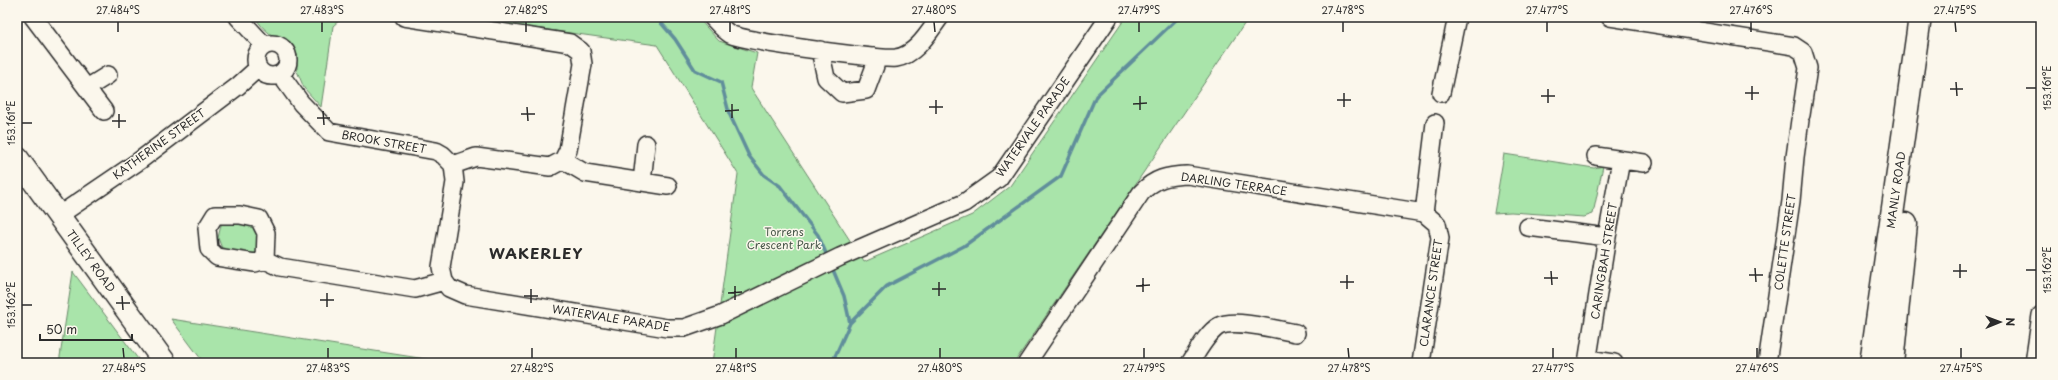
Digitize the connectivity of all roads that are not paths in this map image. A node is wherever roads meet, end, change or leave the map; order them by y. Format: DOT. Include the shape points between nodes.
graph roads {
  1 [pos="33,17"];
  2 [pos="404,17"];
  3 [pos="712,17"];
  4 [pos="940,17"];
  5 [pos="1109,17"];
  6 [pos="1457,17"];
  7 [pos="1610,17"];
  8 [pos="1920,17"];
  9 [pos="1935,17"];
  10 [pos="242,22"];
  11 [pos="264,45"];
  12 [pos="820,50"];
  13 [pos="874,57"];
  14 [pos="258,68"];
  15 [pos="280,74"];
  16 [pos="108,75"];
  17 [pos="87,88"];
  18 [pos="1441,93"];
  19 [pos="104,111"];
  20 [pos="1435,123"];
  21 [pos="646,144"];
  22 [pos="1596,156"];
  23 [pos="17,158"];
  24 [pos="563,160"];
  25 [pos="1621,160"];
  26 [pos="1644,163"];
  27 [pos="453,165"];
  28 [pos="642,182"];
  29 [pos="668,186"];
  30 [pos="58,216"];
  31 [pos="1430,219"];
  32 [pos="1528,227"];
  33 [pos="1607,237"];
  34 [pos="265,260"];
  35 [pos="444,281"];
  36 [pos="2041,315"];
  37 [pos="1296,333"];
  38 [pos="1587,361"];
  39 [pos="165,363"];
  40 [pos="1027,363"];
  41 [pos="1190,363"];
  42 [pos="1421,363"];
  43 [pos="1614,363"];
  44 [pos="1767,363"];
  45 [pos="1871,363"];
  46 [pos="1892,363"];
  47 [pos="2034,363"];
  1 -- 17 [label="street"];
  2 -- 24 [label="street" via="570,43 581,51 583,64 568,150"];
  3 -- 12 [label="street" via="730,34"];
  4 -- 13 [label="street" via="914,50 897,58"];
  5 -- 35 [label="street, WATERVALE PARADE" via="999,178 964,203 811,270 721,315 684,328 667,328 465,295 449,288"];
  6 -- 18 [label="street"];
  7 -- 44 [label="street, COLETTE STREET" via="1794,46 1803,52 1808,68"];
  8 -- 45 [label="main road, MANLY ROAD"];
  9 -- 46 [label="main road, MANLY ROAD" via="1902,251"];
  10 -- 11 [label="street"];
  11 -- 14 [label="street" via="256,57"];
  11 -- 15 [label="street" via="276,44 286,50 288,65"];
  12 -- 13 [label="street"];
  12 -- 13 [label="street" via="826,78 842,93 866,90 875,66"];
  14 -- 15 [label="street" via="268,76"];
  14 -- 30 [label="street, KATHERINE STREET" via="140,161"];
  15 -- 27 [label="street, BROOK STREET" via="301,103 329,132 436,151 443,154"];
  16 -- 17 [label="street"];
  17 -- 19 [label="street"];
  20 -- 31 [label="street, CLARANCE STREET"];
  21 -- 28 [label="street"];
  22 -- 25 [label="street"];
  23 -- 30 [label="main road, TILLEY ROAD"];
  24 -- 27 [label="street" via="550,167 476,157"];
  24 -- 28 [label="street" via="585,173"];
  25 -- 26 [label="street"];
  25 -- 33 [label="street, CARINGBAH STREET"];
  27 -- 35 [label="street" via="455,182 441,267"];
  28 -- 29 [label="street"];
  30 -- 39 [label="main road, TILLEY ROAD"];
  31 -- 40 [label="street, DARLING TERRACE" via="1187,175 1162,178 1151,182 1140,193"];
  31 -- 42 [label="street, CLARANCE STREET" via="1440,238"];
  32 -- 33 [label="street"];
  33 -- 38 [label="street, CARINGBAH STREET"];
  34 -- 35 [label="street" via="280,267 415,288"];
  36 -- 47 [label="street"];
  37 -- 41 [label="street" via="1226,324 1218,327 1207,338"];
  38 -- 43 [label="street"];
}
